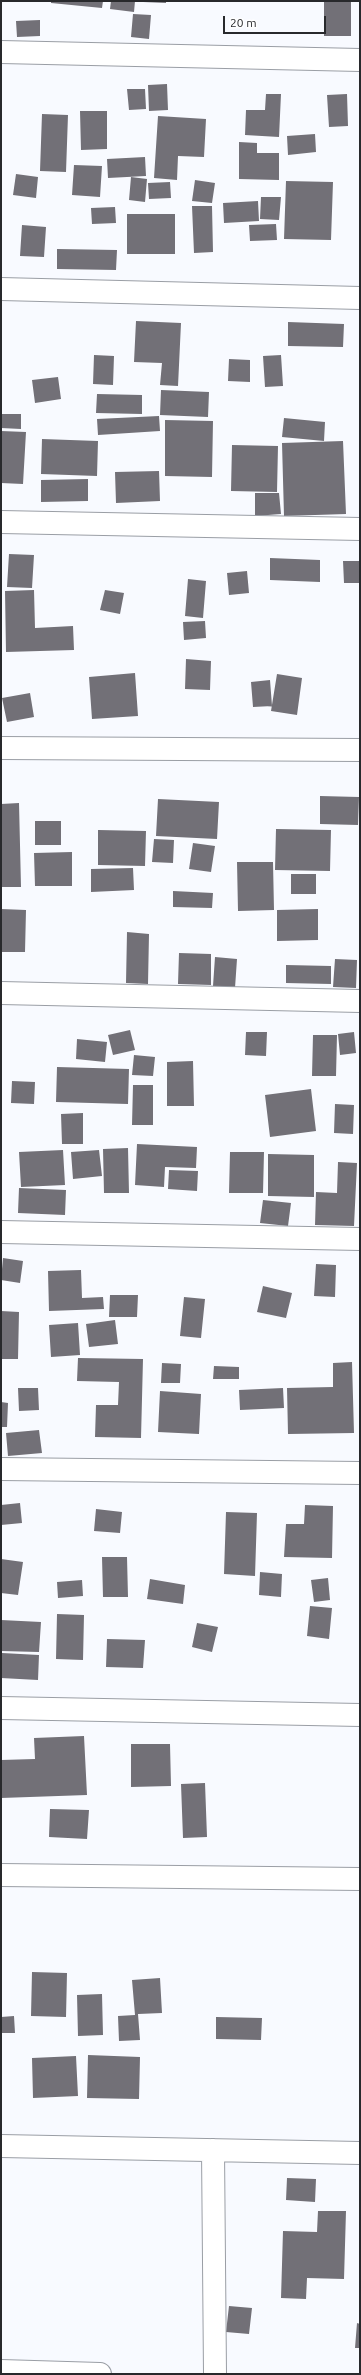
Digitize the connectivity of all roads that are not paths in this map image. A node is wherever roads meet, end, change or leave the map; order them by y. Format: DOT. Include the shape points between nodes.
graph roads {
  1 [pos="1,52"];
  2 [pos="360,60"];
  3 [pos="1,289"];
  4 [pos="360,298"];
  5 [pos="1,522"];
  6 [pos="360,529"];
  7 [pos="1,748"];
  8 [pos="360,750"];
  9 [pos="1,993"];
  10 [pos="360,1001"];
  11 [pos="1,1232"];
  12 [pos="360,1239"];
  13 [pos="1,1468"];
  14 [pos="360,1474"];
  15 [pos="1,1708"];
  16 [pos="360,1715"];
  17 [pos="1,1875"];
  18 [pos="360,1878"];
  19 [pos="1,2146"];
  20 [pos="213,2150"];
  21 [pos="360,2153"];
  22 [pos="1,2371"];
  23 [pos="100,2374"];
  24 [pos="215,2374"];
  1 -- 2 [label="street"];
  3 -- 4 [label="street"];
  5 -- 6 [label="street"];
  7 -- 8 [label="street"];
  9 -- 10 [label="street"];
  11 -- 12 [label="street"];
  13 -- 14 [label="street"];
  15 -- 16 [label="street"];
  17 -- 18 [label="street"];
  19 -- 20 [label="street"];
  20 -- 21 [label="street"];
  20 -- 24 [label="street"];
  22 -- 23 [label="street"];
}
